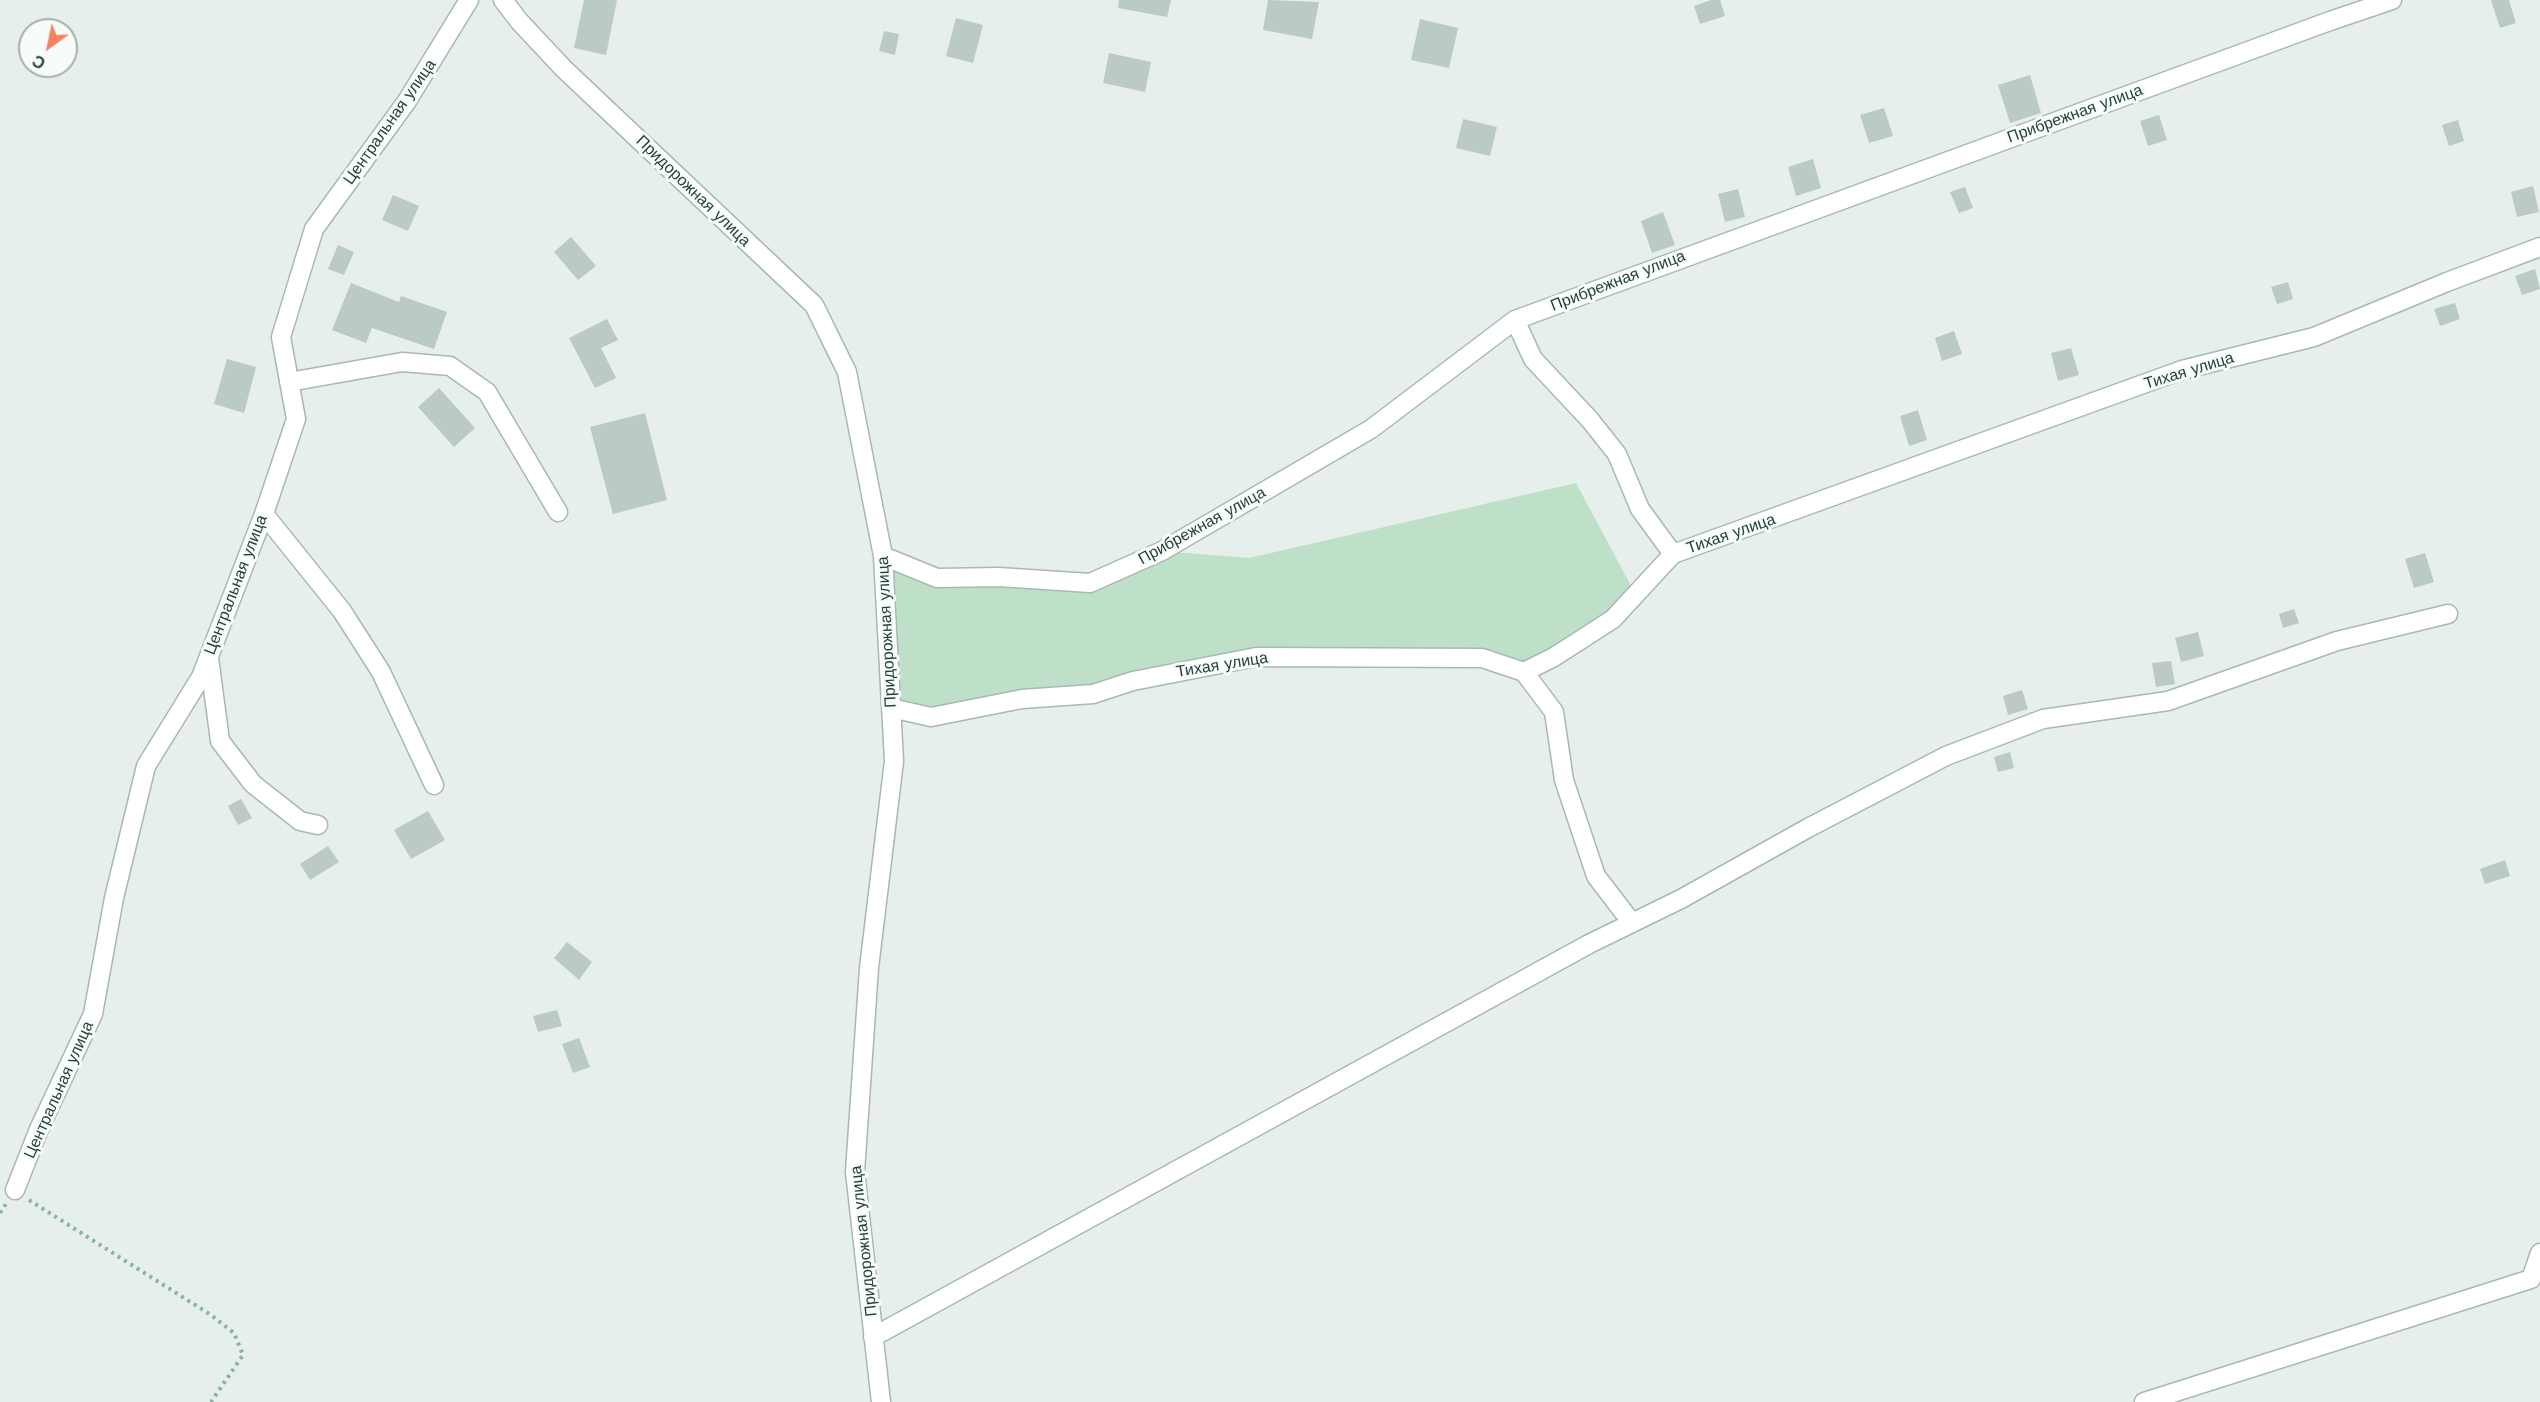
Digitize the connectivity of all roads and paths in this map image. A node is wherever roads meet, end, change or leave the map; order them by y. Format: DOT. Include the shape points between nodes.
graph roads {
  1 [pos="470,0"];
  2 [pos="503,0"];
  3 [pos="2391,0"];
  4 [pos="2540,248"];
  5 [pos="1515,320"];
  6 [pos="289,382"];
  7 [pos="558,512"];
  8 [pos="264,514"];
  9 [pos="1673,554"];
  10 [pos="883,556"];
  11 [pos="2448,614"];
  12 [pos="208,657"];
  13 [pos="1524,672"];
  14 [pos="891,708"];
  15 [pos="434,785"];
  16 [pos="318,825"];
  17 [pos="1632,923"];
  18 [pos="15,1191"];
  19 [pos="2540,1253"];
  20 [pos="873,1337"];
  21 [pos="211,1402"];
  22 [pos="881,1402"];
  23 [pos="2144,1402"];
  1 -- 6 [label="street, Центральная улица" via="407,101 314,229 281,337"];
  2 -- 10 [label="street, Придорожная улица" via="564,69 814,305 847,372"];
  3 -- 5 [label="street, Прибрежная улица"];
  4 -- 9 [label="street, Тихая улица" via="2314,337 2182,370"];
  5 -- 9 [label="street" via="1533,359 1617,454 1640,509"];
  5 -- 10 [label="street, Прибрежная улица" via="1371,429 1162,551 1090,583 999,577 937,578"];
  6 -- 7 [label="street" via="402,362 450,366 487,392"];
  6 -- 8 [label="street, Центральная улица" via="296,419"];
  8 -- 12 [label="street, Центральная улица"];
  8 -- 15 [label="street" via="342,611 381,672"];
  9 -- 13 [label="street, Тихая улица" via="1613,619"];
  10 -- 14 [label="street, Придорожная улица"];
  11 -- 17 [label="street" via="2337,641 2168,701 2032,723 1946,756"];
  12 -- 16 [label="street" via="220,741 253,784 300,821"];
  12 -- 18 [label="street, Центральная улица" via="201,677 146,766 114,898 93,1014"];
  13 -- 14 [label="street, Тихая улица" via="1482,658 1256,657 1133,681 1093,694 1022,699 931,717"];
  13 -- 17 [label="street" via="1554,712 1564,780 1596,876"];
  14 -- 20 [label="street, Придорожная улица" via="894,761 869,968 855,1172"];
  17 -- 20 [label="street"];
  18 -- 21 [label="path" via="234,1333 243,1355"];
  19 -- 23 [label="street" via="2531,1279"];
  20 -- 22 [label="street, Придорожная улица"];
}
